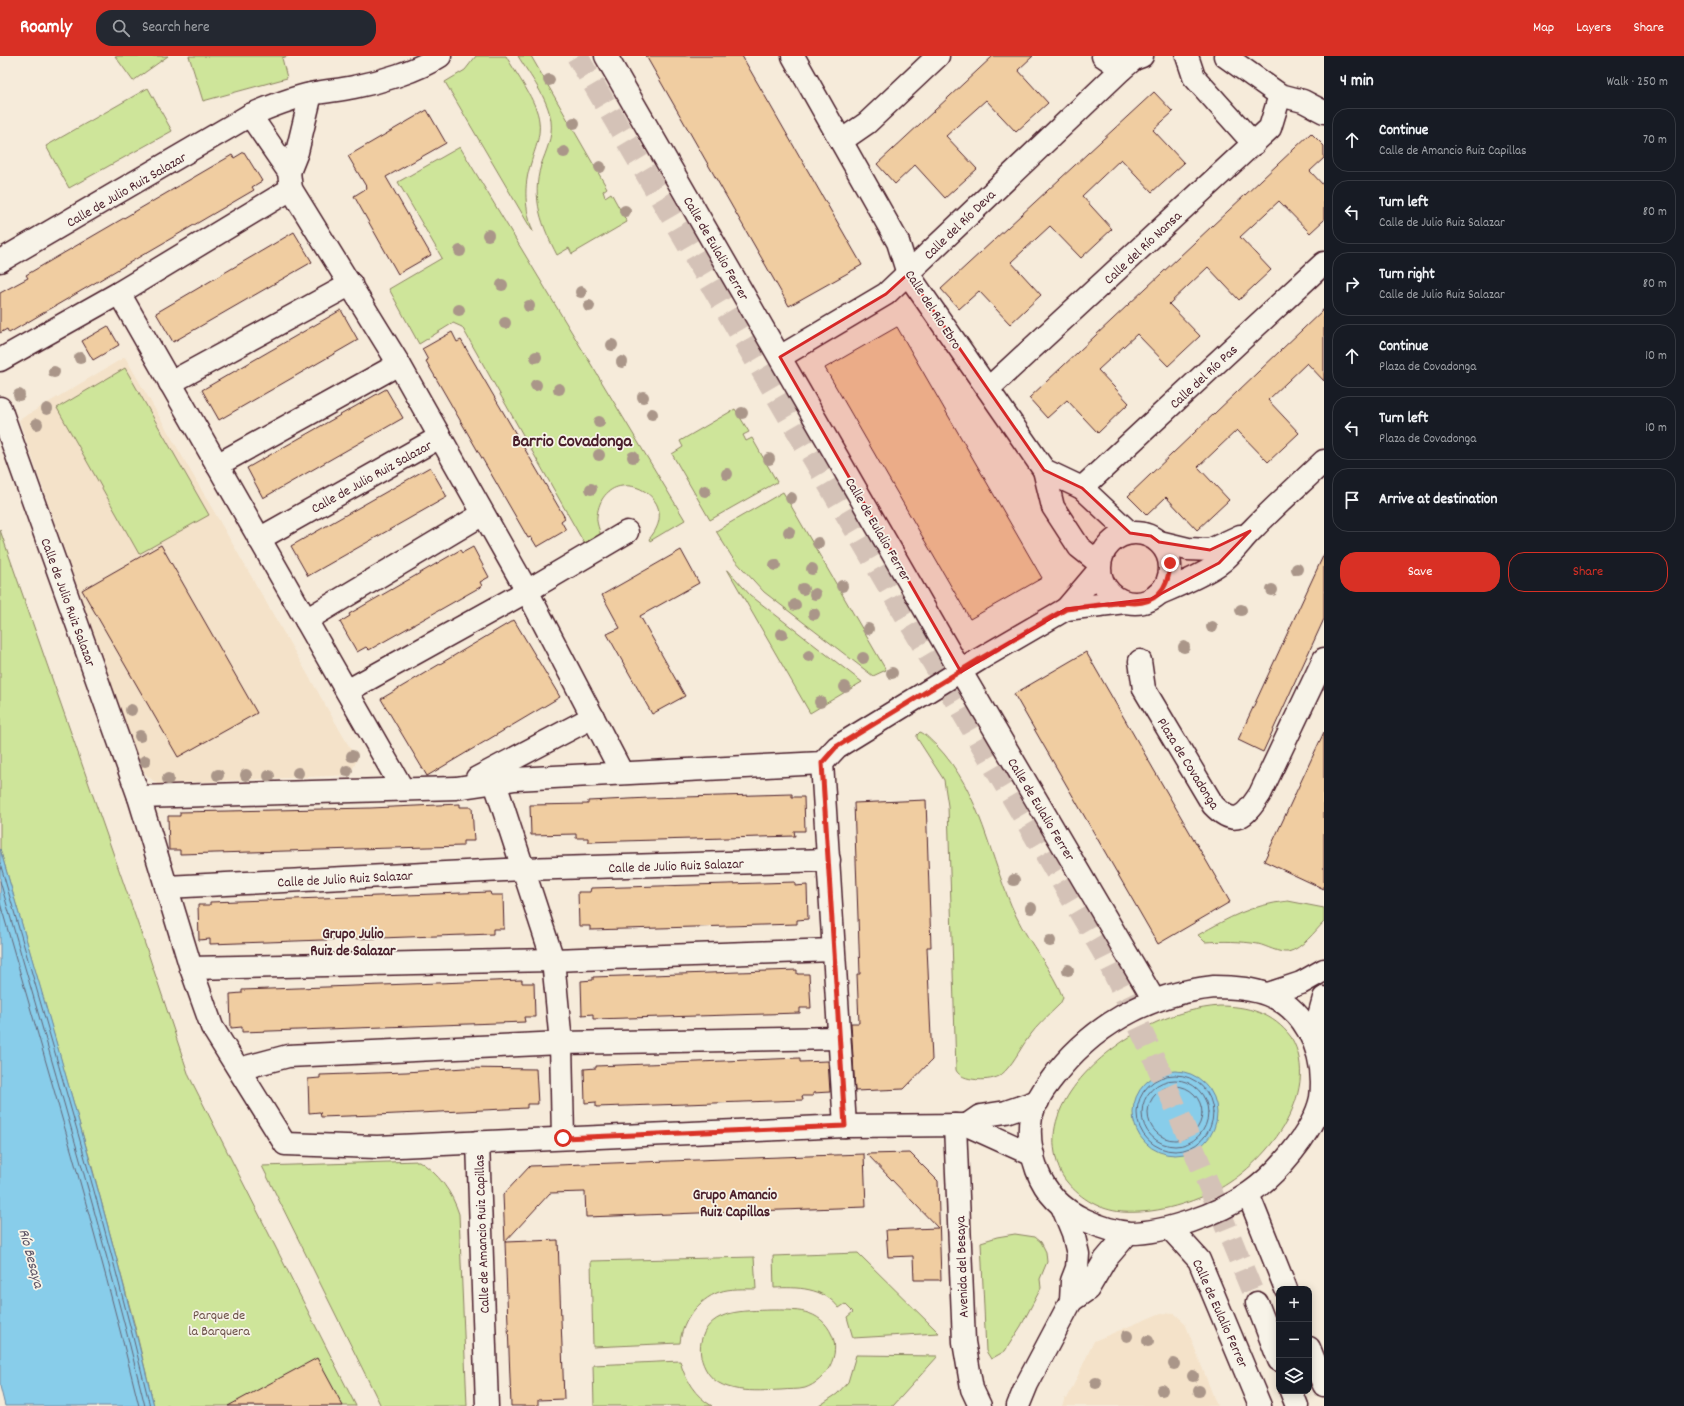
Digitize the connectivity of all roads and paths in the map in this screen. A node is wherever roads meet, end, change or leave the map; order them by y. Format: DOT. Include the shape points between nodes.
graph roads {
  1 [pos="440,56"];
  2 [pos="606,56"];
  3 [pos="793,56"];
  4 [pos="938,56"];
  5 [pos="1103,56"];
  6 [pos="1142,56"];
  7 [pos="1187,56"];
  8 [pos="1225,56"];
  9 [pos="1122,69"];
  10 [pos="311,94"];
  11 [pos="1280,95"];
  12 [pos="1324,112"];
  13 [pos="250,115"];
  14 [pos="841,142"];
  15 [pos="1254,144"];
  16 [pos="290,180"];
  17 [pos="0,261"];
  18 [pos="1324,263"];
  19 [pos="908,274"];
  20 [pos="351,284"];
  21 [pos="118,293"];
  22 [pos="780,357"];
  23 [pos="0,360"];
  24 [pos="399,364"];
  25 [pos="170,383"];
  26 [pos="988,389"];
  27 [pos="0,408"];
  28 [pos="440,437"];
  29 [pos="1323,462"];
  30 [pos="217,465"];
  31 [pos="1044,470"];
  32 [pos="1082,488"];
  33 [pos="483,514"];
  34 [pos="1250,531"];
  35 [pos="627,532"];
  36 [pos="1130,532"];
  37 [pos="259,539"];
  38 [pos="1159,542"];
  39 [pos="1099,567"];
  40 [pos="527,591"];
  41 [pos="1158,594"];
  42 [pos="1125,602"];
  43 [pos="1066,609"];
  44 [pos="306,620"];
  45 [pos="1324,659"];
  46 [pos="1140,661"];
  47 [pos="960,672"];
  48 [pos="347,691"];
  49 [pos="593,717"];
  50 [pos="822,763"];
  51 [pos="622,772"];
  52 [pos="495,783"];
  53 [pos="402,788"];
  54 [pos="456,788"];
  55 [pos="139,797"];
  56 [pos="829,860"];
  57 [pos="523,869"];
  58 [pos="166,887"];
  59 [pos="833,950"];
  60 [pos="553,960"];
  61 [pos="191,968"];
  62 [pos="1324,970"];
  63 [pos="1268,994"];
  64 [pos="1324,998"];
  65 [pos="1154,1000"];
  66 [pos="838,1038"];
  67 [pos="561,1043"];
  68 [pos="1318,1051"];
  69 [pos="239,1069"];
  70 [pos="1323,1100"];
  71 [pos="1038,1101"];
  72 [pos="961,1125"];
  73 [pos="845,1126"];
  74 [pos="563,1138"];
  75 [pos="478,1142"];
  76 [pos="1033,1155"];
  77 [pos="1248,1194"];
  78 [pos="1062,1206"];
  79 [pos="1170,1228"];
  80 [pos="1128,1233"];
  81 [pos="1285,1286"];
  82 [pos="1071,1301"];
  83 [pos="1257,1303"];
  84 [pos="1312,1356"];
  85 [pos="1278,1358"];
  86 [pos="1324,1386"];
  87 [pos="1292,1394"];
  88 [pos="487,1406"];
  89 [pos="980,1406"];
  90 [pos="1018,1406"];
  91 [pos="1260,1406"];
  92 [pos="1297,1406"];
  1 -- 10 [label="street, Calle de Julio Ruiz Salazar" via="386,79"];
  2 -- 22 [label="street, Calle de Eulalio Ferrer"];
  3 -- 14 [label="street, Calle del Río Ebro"];
  4 -- 14 [label="street" via="867,123"];
  5 -- 9 [label="street"];
  6 -- 9 [label="street, Calle del Río Deva"];
  7 -- 15 [label="street" via="1194,77"];
  8 -- 11 [label="street"];
  9 -- 19 [label="street, Calle del Río Deva"];
  10 -- 13 [label="street, Calle de Julio Ruiz Salazar"];
  10 -- 16 [label="street"];
  11 -- 12 [label="street" via="1303,101"];
  11 -- 15 [label="street, Calle del Río Nansa" via="1270,128"];
  13 -- 16 [label="street, Calle de Julio Ruiz Salazar"];
  13 -- 17 [label="street, Calle de Julio Ruiz Salazar"];
  14 -- 19 [label="street, Calle del Río Ebro" via="898,242"];
  15 -- 26 [label="street, Calle del Río Nansa"];
  16 -- 20 [label="street, Calle de Julio Ruiz Salazar"];
  16 -- 21 [label="street"];
  18 -- 32 [label="street, Calle del Río Pas"];
  19 -- 22 [label="street, Calle del Río Deva" via="886,294"];
  19 -- 26 [label="street, Calle del Río Ebro"];
  20 -- 24 [label="street, Calle de Julio Ruiz Salazar"];
  20 -- 25 [label="street"];
  21 -- 23 [label="street"];
  21 -- 25 [label="street"];
  22 -- 47 [label="street, Calle de Eulalio Ferrer"];
  24 -- 28 [label="street, Calle de Julio Ruiz Salazar"];
  24 -- 30 [label="street"];
  25 -- 30 [label="street"];
  26 -- 31 [label="street, Calle del Río Ebro"];
  27 -- 55 [label="street, Calle de Julio Ruiz Salazar"];
  28 -- 33 [label="street, Calle de Julio Ruiz Salazar"];
  28 -- 37 [label="street, Calle de Julio Ruiz Salazar"];
  29 -- 34 [label="street"];
  30 -- 37 [label="street"];
  31 -- 32 [label="street, Calle del Río Ebro"];
  31 -- 39 [label="street, Calle del Río Ebro" via="1053,507 1079,547"];
  32 -- 36 [label="street, Calle del Río Ebro"];
  33 -- 40 [label="street, Calle de Julio Ruiz Salazar"];
  33 -- 44 [label="street"];
  34 -- 38 [label="street" via="1210,550 1188,549"];
  34 -- 41 [label="street" via="1237,548 1220,563"];
  35 -- 40 [label="street"];
  36 -- 38 [label="street" via="1151,536"];
  36 -- 39 [label="street" via="1110,542 1103,551"];
  37 -- 44 [label="street"];
  38 -- 41 [label="street" via="1170,563 1170,574 1166,585"];
  39 -- 42 [label="street" via="1107,590 1115,598"];
  39 -- 43 [label="street"];
  40 -- 48 [label="street"];
  40 -- 49 [label="street, Calle de Julio Ruiz Salazar"];
  41 -- 42 [label="street" via="1143,602"];
  42 -- 43 [label="street"];
  43 -- 47 [label="street"];
  44 -- 48 [label="street"];
  45 -- 46 [label="street, Plaza de Covadonga" via="1260,794 1252,806 1234,818 1223,816 1213,805 1144,689"];
  47 -- 50 [label="street" via="836,747"];
  47 -- 65 [label="street, Calle de Eulalio Ferrer"];
  48 -- 53 [label="street"];
  49 -- 51 [label="street, Calle de Julio Ruiz Salazar"];
  49 -- 54 [label="street"];
  50 -- 51 [label="street"];
  50 -- 56 [label="street"];
  51 -- 52 [label="street" via="515,779"];
  52 -- 54 [label="street"];
  52 -- 57 [label="street"];
  53 -- 54 [label="street"];
  53 -- 55 [label="street"];
  55 -- 58 [label="street, Calle de Julio Ruiz Salazar"];
  56 -- 57 [label="street, Calle de Julio Ruiz Salazar"];
  56 -- 59 [label="street"];
  57 -- 58 [label="street, Calle de Julio Ruiz Salazar"];
  57 -- 60 [label="street"];
  58 -- 61 [label="street, Calle de Julio Ruiz Salazar"];
  59 -- 60 [label="street"];
  59 -- 66 [label="street"];
  60 -- 61 [label="street"];
  60 -- 67 [label="street"];
  61 -- 69 [label="street, Calle de Julio Ruiz Salazar" via="212,1028"];
  62 -- 63 [label="street" via="1301,983"];
  63 -- 65 [label="street" via="1232,987 1214,987"];
  63 -- 68 [label="street" via="1283,1002 1300,1018"];
  64 -- 68 [label="street" via="1319,1016"];
  65 -- 71 [label="street" via="1115,1020 1084,1043 1058,1070"];
  66 -- 67 [label="street"];
  66 -- 73 [label="street"];
  67 -- 69 [label="street" via="288,1056"];
  67 -- 74 [label="street"];
  68 -- 70 [label="street"];
  69 -- 75 [label="street, Calle de Julio Ruiz Salazar" via="285,1144 377,1148"];
  70 -- 77 [label="street" via="1314,1119 1284,1161"];
  71 -- 72 [label="street, Calle de Amancio Ruiz Capillas" via="1006,1112 980,1116"];
  71 -- 76 [label="street" via="1032,1115"];
  72 -- 73 [label="street, Calle de Amancio Ruiz Capillas"];
  72 -- 76 [label="street, Calle de Amancio Ruiz Capillas"];
  72 -- 89 [label="street, Avenida del Besaya" via="964,1342 972,1389"];
  73 -- 74 [label="street, Calle de Amancio Ruiz Capillas"];
  74 -- 75 [label="street, Calle de Amancio Ruiz Capillas"];
  75 -- 88 [label="street, Calle de Amancio Ruiz Capillas"];
  76 -- 78 [label="street" via="1045,1186"];
  77 -- 79 [label="street" via="1201,1217"];
  77 -- 81 [label="street"];
  78 -- 80 [label="street" via="1090,1223"];
  78 -- 82 [label="street" via="1078,1254"];
  79 -- 80 [label="street"];
  79 -- 91 [label="street, Calle de Eulalio Ferrer" via="1199,1260"];
  80 -- 82 [label="street" via="1105,1260 1088,1289"];
  82 -- 90 [label="street"];
  83 -- 85 [label="street"];
  84 -- 86 [label="street"];
  87 -- 92 [label="street"];
}
